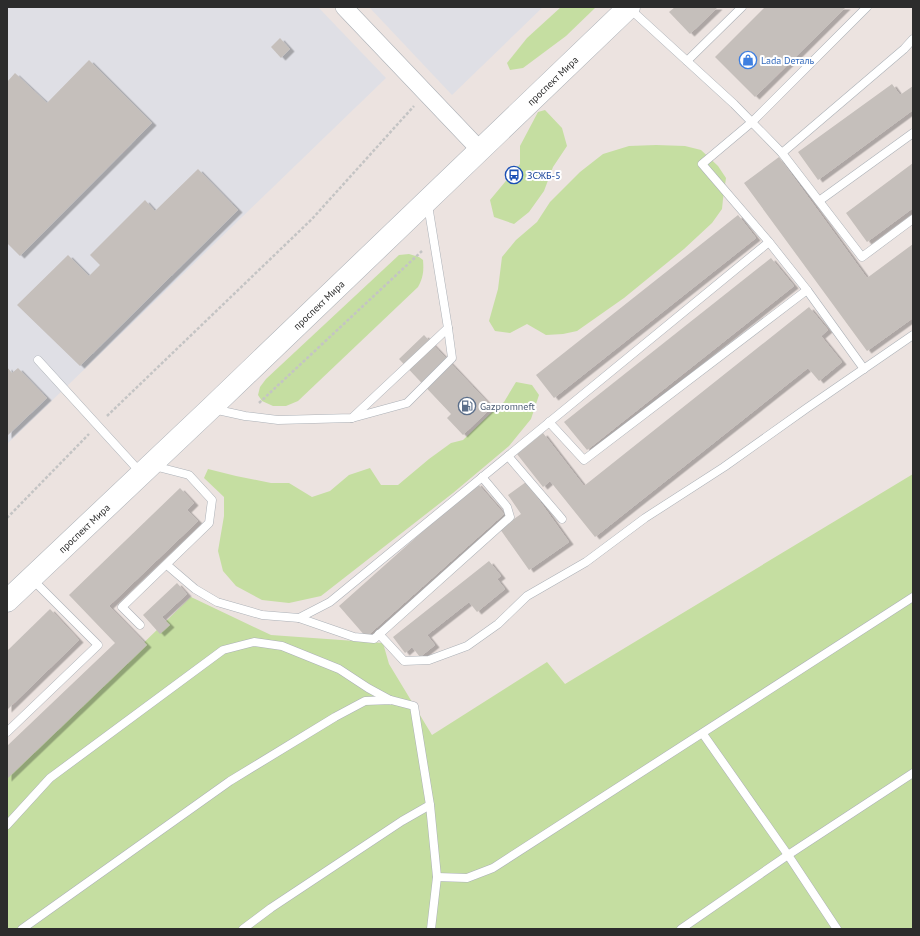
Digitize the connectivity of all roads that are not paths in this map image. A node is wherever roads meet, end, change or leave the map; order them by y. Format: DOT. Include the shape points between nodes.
graph roads {
  1 [pos="344,7"];
  2 [pos="629,7"];
  3 [pos="742,7"];
  4 [pos="867,7"];
  5 [pos="913,39"];
  6 [pos="687,61"];
  7 [pos="752,122"];
  8 [pos="913,133"];
  9 [pos="480,150"];
  10 [pos="782,153"];
  11 [pos="427,201"];
  12 [pos="819,201"];
  13 [pos="913,219"];
  14 [pos="768,242"];
  15 [pos="807,290"];
  16 [pos="448,328"];
  17 [pos="913,336"];
  18 [pos="38,360"];
  19 [pos="864,369"];
  20 [pos="210,409"];
  21 [pos="352,418"];
  22 [pos="549,422"];
  23 [pos="508,456"];
  24 [pos="146,469"];
  25 [pos="482,477"];
  26 [pos="562,518"];
  27 [pos="167,565"];
  28 [pos="31,578"];
  29 [pos="913,597"];
  30 [pos="7,601"];
  31 [pos="299,618"];
  32 [pos="140,625"];
  33 [pos="380,634"];
  34 [pos="391,700"];
  35 [pos="7,732"];
  36 [pos="703,734"];
  37 [pos="913,773"];
  38 [pos="430,805"];
  39 [pos="7,825"];
  40 [pos="788,855"];
  41 [pos="437,877"];
  42 [pos="22,929"];
  43 [pos="243,929"];
  44 [pos="431,929"];
  45 [pos="681,929"];
  46 [pos="837,929"];
  1 -- 9 [label="street"];
  2 -- 6 [label="lane"];
  2 -- 9 [label="street, проспект Мира"];
  3 -- 6 [label="lane"];
  4 -- 7 [label="lane"];
  5 -- 10 [label="lane"];
  6 -- 7 [label="lane"];
  7 -- 10 [label="lane"];
  7 -- 14 [label="lane" via="702,164"];
  8 -- 12 [label="lane"];
  9 -- 11 [label="street, проспект Мира"];
  10 -- 12 [label="lane"];
  11 -- 16 [label="lane"];
  11 -- 20 [label="street, проспект Мира"];
  12 -- 13 [label="lane" via="862,256"];
  14 -- 15 [label="lane"];
  14 -- 22 [label="lane"];
  15 -- 19 [label="lane"];
  15 -- 22 [label="lane" via="584,460"];
  16 -- 21 [label="lane"];
  16 -- 21 [label="lane" via="452,358 407,403"];
  17 -- 19 [label="lane"];
  18 -- 24 [label="lane" via="97,425"];
  19 -- 33 [label="lane" via="724,467 645,518 586,562 527,596 498,624 467,646 429,660 404,661"];
  20 -- 21 [label="lane" via="278,420"];
  20 -- 24 [label="street, проспект Мира"];
  22 -- 23 [label="lane"];
  23 -- 25 [label="lane"];
  23 -- 26 [label="lane"];
  24 -- 27 [label="lane" via="189,475 212,500 209,523"];
  24 -- 28 [label="street, проспект Мира"];
  25 -- 31 [label="lane" via="330,602"];
  25 -- 33 [label="lane" via="507,507 510,517"];
  27 -- 31 [label="lane" via="195,589 217,602 262,615"];
  27 -- 32 [label="lane" via="122,608"];
  28 -- 30 [label="street, проспект Мира"];
  28 -- 35 [label="lane" via="98,645"];
  29 -- 36 [label="lane"];
  31 -- 33 [label="lane" via="354,637 374,639"];
  34 -- 38 [label="lane" via="414,706"];
  34 -- 39 [label="lane" via="338,668 282,646 254,642 223,650 50,778"];
  34 -- 42 [label="lane" via="365,701 230,781"];
  36 -- 40 [label="lane"];
  36 -- 41 [label="lane" via="493,868 467,878"];
  37 -- 40 [label="lane"];
  38 -- 41 [label="lane"];
  38 -- 43 [label="lane" via="402,821"];
  40 -- 45 [label="lane"];
  40 -- 46 [label="lane"];
  41 -- 44 [label="lane"];
}
